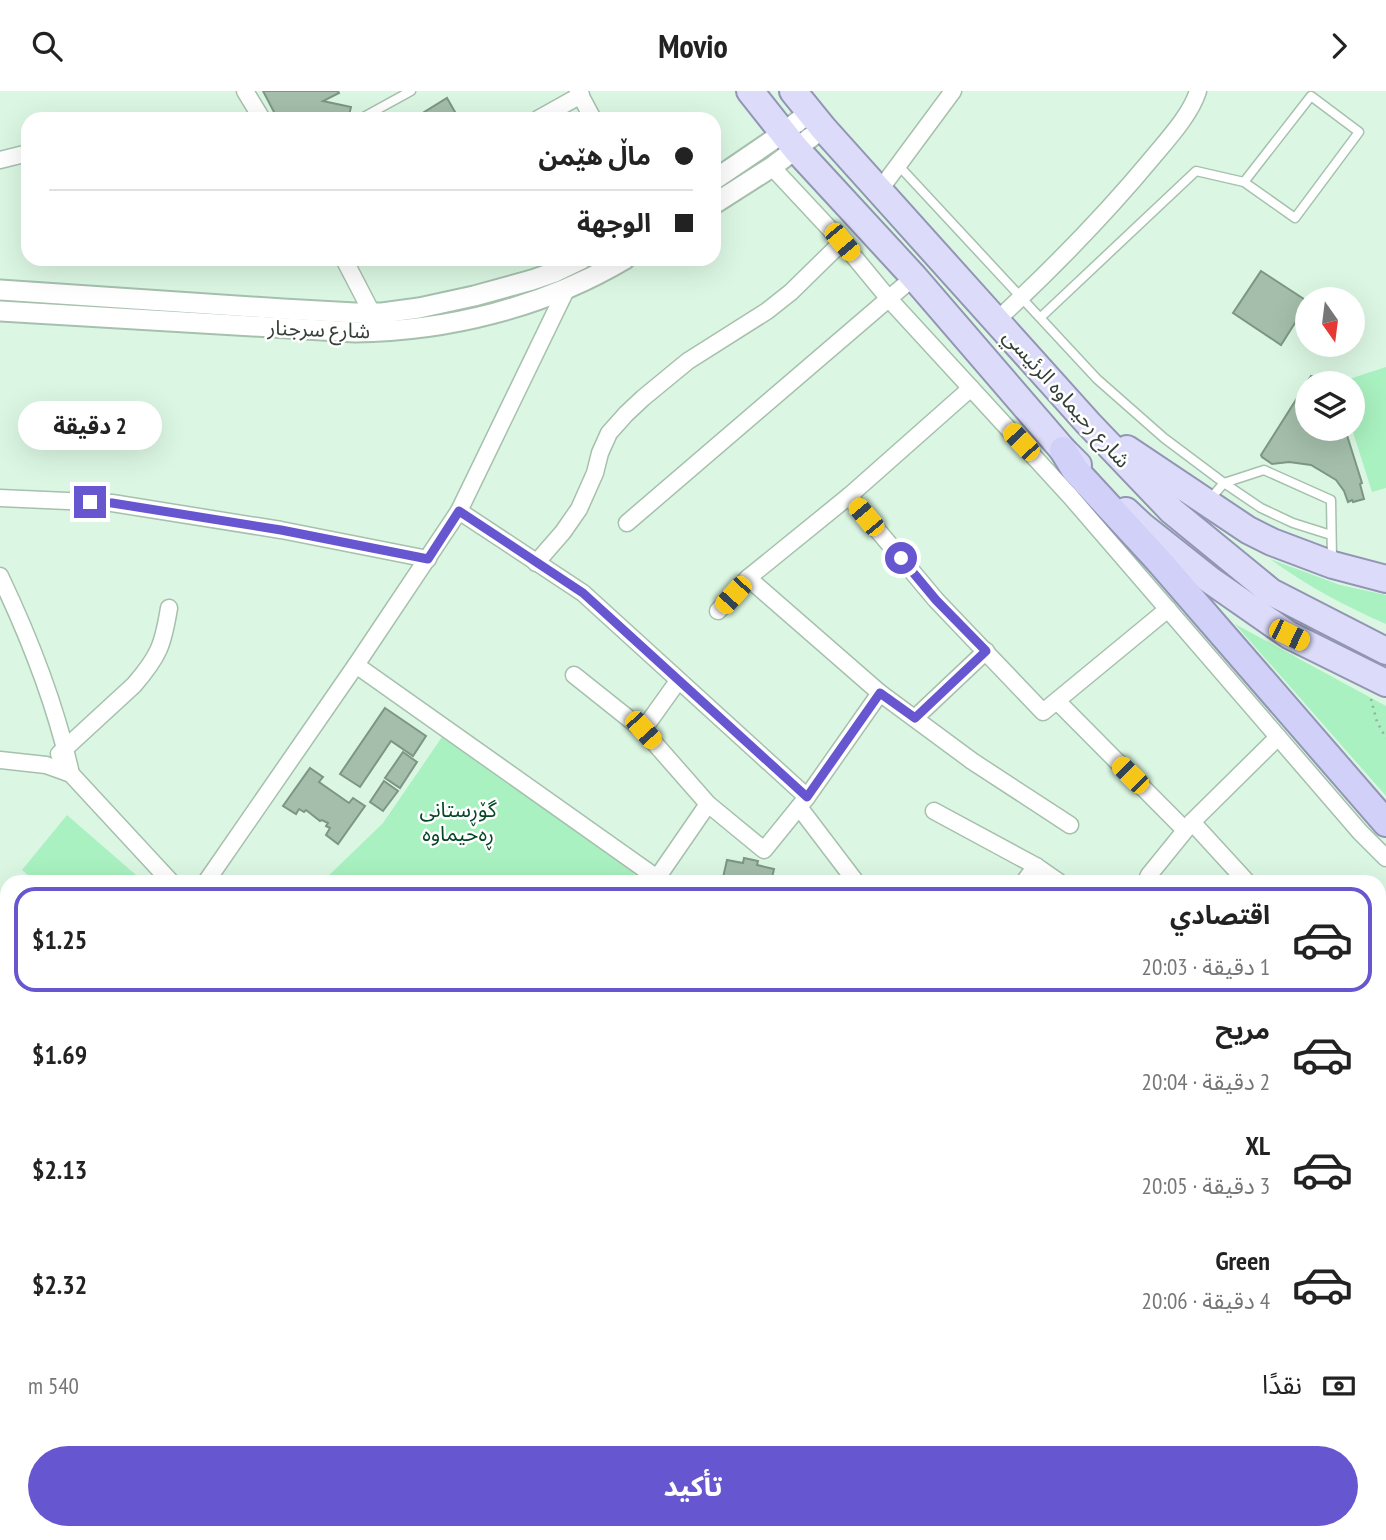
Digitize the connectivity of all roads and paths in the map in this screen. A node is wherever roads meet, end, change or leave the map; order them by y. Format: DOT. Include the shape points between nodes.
graph roads {
  1 [pos="245,91"];
  2 [pos="411,91"];
  3 [pos="750,91"];
  4 [pos="953,91"];
  5 [pos="1198,91"];
  6 [pos="580,93"];
  7 [pos="809,110"];
  8 [pos="258,112"];
  9 [pos="373,112"];
  10 [pos="549,112"];
  11 [pos="590,112"];
  12 [pos="790,141"];
  13 [pos="21,155"];
  14 [pos="0,160"];
  15 [pos="899,166"];
  16 [pos="772,167"];
  17 [pos="721,176"];
  18 [pos="1244,182"];
  19 [pos="879,191"];
  20 [pos="721,200"];
  21 [pos="842,242"];
  22 [pos="348,266"];
  23 [pos="567,266"];
  24 [pos="612,266"];
  25 [pos="914,277"];
  26 [pos="566,290"];
  27 [pos="0,291"];
  28 [pos="1022,296"];
  29 [pos="889,299"];
  30 [pos="0,311"];
  31 [pos="372,313"];
  32 [pos="228,315"];
  33 [pos="1041,317"];
  34 [pos="997,320"];
  35 [pos="971,389"];
  36 [pos="1088,423"];
  37 [pos="1063,450"];
  38 [pos="1216,493"];
  39 [pos="849,496"];
  40 [pos="0,498"];
  41 [pos="459,511"];
  42 [pos="627,523"];
  43 [pos="1331,535"];
  44 [pos="428,559"];
  45 [pos="536,563"];
  46 [pos="1332,565"];
  47 [pos="0,576"];
  48 [pos="748,578"];
  49 [pos="1386,579"];
  50 [pos="169,608"];
  51 [pos="1168,609"];
  52 [pos="718,611"];
  53 [pos="986,651"];
  54 [pos="1386,651"];
  55 [pos="356,666"];
  56 [pos="574,675"];
  57 [pos="678,681"];
  58 [pos="1378,690"];
  59 [pos="880,693"];
  60 [pos="1057,701"];
  61 [pos="915,718"];
  62 [pos="643,730"];
  63 [pos="1278,737"];
  64 [pos="1386,738"];
  65 [pos="65,748"];
  66 [pos="0,760"];
  67 [pos="46,765"];
  68 [pos="71,773"];
  69 [pos="803,802"];
  70 [pos="708,804"];
  71 [pos="934,811"];
  72 [pos="1386,823"];
  73 [pos="1070,825"];
  74 [pos="1188,826"];
  75 [pos="1386,858"];
  76 [pos="1036,866"];
  77 [pos="165,875"];
  78 [pos="211,875"];
  79 [pos="653,875"];
  80 [pos="659,875"];
  81 [pos="851,875"];
  82 [pos="1029,875"];
  83 [pos="1049,875"];
  84 [pos="1154,875"];
  85 [pos="1240,875"];
  1 -- 8 [label="street"];
  2 -- 9 [label="lane"];
  3 -- 12 [label="main road, شارع رحيماوه الرئيسي"];
  4 -- 15 [label="street"];
  5 -- 28 [label="street" via="1175,129 1128,188"];
  6 -- 10 [label="street"];
  6 -- 11 [label="street"];
  7 -- 12 [label="street"];
  7 -- 19 [label="main road, شارع رحيماوه الرئيسي"];
  12 -- 16 [label="street"];
  12 -- 17 [label="street"];
  12 -- 25 [label="main road, شارع رحيماوه الرئيسي"];
  13 -- 14 [label="street"];
  15 -- 19 [label="street"];
  15 -- 28 [label="lane"];
  16 -- 20 [label="street"];
  16 -- 21 [label="street"];
  18 -- 18 [label="lane" via="1311,96 1359,132 1295,218"];
  18 -- 33 [label="lane" via="1196,171"];
  19 -- 34 [label="main road, شارع رحيماوه الرئيسي"];
  21 -- 29 [label="street"];
  21 -- 45 [label="street" via="791,292 688,361 626,414 609,433 579,509"];
  22 -- 31 [label="street"];
  23 -- 31 [label="street, شارع سرجنار" via="474,296"];
  24 -- 26 [label="street, شارع سرجنار"];
  25 -- 29 [label="street"];
  25 -- 37 [label="main road, شارع رحيماوه الرئيسي"];
  26 -- 32 [label="street, شارع سرجنار" via="466,319 408,330 355,332"];
  26 -- 41 [label="street"];
  27 -- 32 [label="street, شارع سرجنار"];
  28 -- 33 [label="lane"];
  28 -- 34 [label="street"];
  29 -- 35 [label="street"];
  29 -- 42 [label="street"];
  30 -- 32 [label="street, شارع سرجنار"];
  31 -- 32 [label="street, شارع سرجنار"];
  33 -- 38 [label="lane"];
  34 -- 36 [label="main road, شارع رحيماوه الرئيسي"];
  35 -- 39 [label="street"];
  35 -- 51 [label="street"];
  36 -- 38 [label="main road"];
  36 -- 54 [label="main road, شارع رحيماوه الرئيسي" via="1172,511 1271,592"];
  37 -- 58 [label="main road, شارع رحيماوه الرئيسي" via="1142,526 1210,580"];
  37 -- 72 [label="highway"];
  38 -- 43 [label="lane"];
  38 -- 43 [label="lane" via="1264,470 1331,500"];
  38 -- 46 [label="main road" via="1248,530"];
  39 -- 48 [label="street"];
  39 -- 53 [label="street" via="936,600"];
  40 -- 44 [label="street" via="112,503"];
  41 -- 44 [label="street"];
  41 -- 45 [label="street"];
  43 -- 46 [label="lane"];
  44 -- 55 [label="street"];
  45 -- 57 [label="street" via="583,593"];
  46 -- 49 [label="main road"];
  47 -- 65 [label="street" via="45,684"];
  48 -- 52 [label="street"];
  48 -- 59 [label="street"];
  50 -- 65 [label="street" via="155,659 134,685"];
  51 -- 60 [label="street"];
  51 -- 63 [label="street"];
  53 -- 60 [label="street" via="1044,712"];
  53 -- 61 [label="street"];
  55 -- 78 [label="street"];
  55 -- 79 [label="street"];
  56 -- 62 [label="street"];
  57 -- 62 [label="street"];
  57 -- 69 [label="street"];
  58 -- 64 [label="path" via="1377,722"];
  59 -- 61 [label="street"];
  59 -- 69 [label="street"];
  60 -- 74 [label="street"];
  61 -- 73 [label="street"];
  62 -- 70 [label="street"];
  63 -- 74 [label="street"];
  63 -- 75 [label="street"];
  65 -- 67 [label="street"];
  65 -- 68 [label="street"];
  66 -- 67 [label="street"];
  67 -- 68 [label="street"];
  68 -- 77 [label="street"];
  69 -- 70 [label="street" via="764,850"];
  69 -- 81 [label="street"];
  70 -- 80 [label="street"];
  71 -- 76 [label="street"];
  74 -- 84 [label="street"];
  74 -- 85 [label="street"];
  76 -- 82 [label="street"];
  76 -- 83 [label="street"];
}
